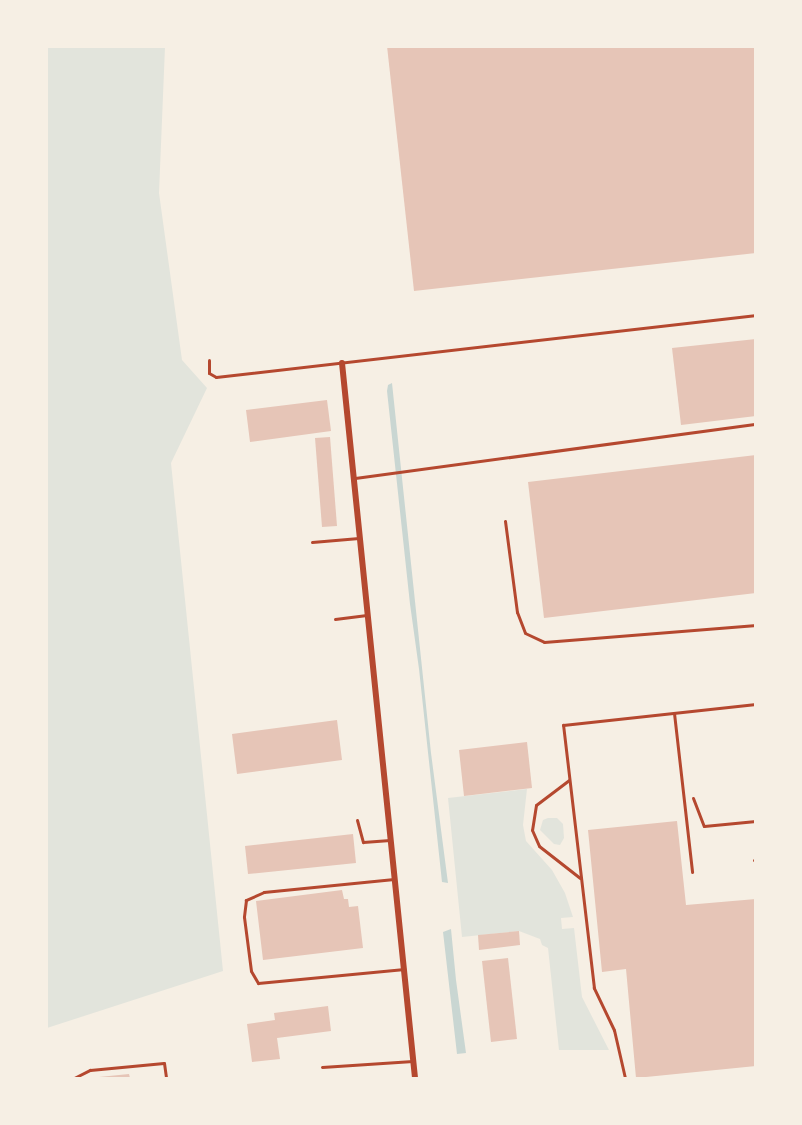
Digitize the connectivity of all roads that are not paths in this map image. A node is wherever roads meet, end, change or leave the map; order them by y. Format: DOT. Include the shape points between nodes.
graph roads {
  1 [pos="756,315"];
  2 [pos="208,360"];
  3 [pos="342,363"];
  4 [pos="756,424"];
  5 [pos="354,478"];
  6 [pos="505,521"];
  7 [pos="360,538"];
  8 [pos="312,542"];
  9 [pos="367,615"];
  10 [pos="335,619"];
  11 [pos="756,625"];
  12 [pos="756,704"];
  13 [pos="674,713"];
  14 [pos="569,780"];
  15 [pos="357,820"];
  16 [pos="390,840"];
  17 [pos="692,872"];
  18 [pos="394,879"];
  19 [pos="581,879"];
  20 [pos="404,969"];
  21 [pos="413,1061"];
  22 [pos="322,1066"];
  23 [pos="74,1078"];
  24 [pos="166,1078"];
  25 [pos="415,1078"];
  26 [pos="625,1078"];
  1 -- 3 [label="lane"];
  2 -- 3 [label="lane" via="209,373 216,377"];
  3 -- 5 [label="street"];
  4 -- 5 [label="lane"];
  5 -- 7 [label="street"];
  6 -- 11 [label="lane" via="517,612 525,633 544,642"];
  7 -- 8 [label="lane"];
  7 -- 9 [label="street"];
  9 -- 10 [label="lane"];
  9 -- 16 [label="street"];
  12 -- 13 [label="lane"];
  13 -- 14 [label="lane" via="563,725"];
  13 -- 17 [label="lane"];
  14 -- 19 [label="lane"];
  14 -- 19 [label="lane" via="536,805 532,830 539,846"];
  15 -- 16 [label="lane" via="363,842"];
  16 -- 18 [label="street"];
  18 -- 20 [label="street"];
  18 -- 20 [label="lane" via="264,892 246,900 244,917 251,971 258,983"];
  19 -- 26 [label="lane" via="594,987 614,1030"];
  20 -- 21 [label="street"];
  21 -- 22 [label="lane"];
  21 -- 25 [label="street"];
  23 -- 24 [label="lane" via="90,1070 165,1063"];
}
